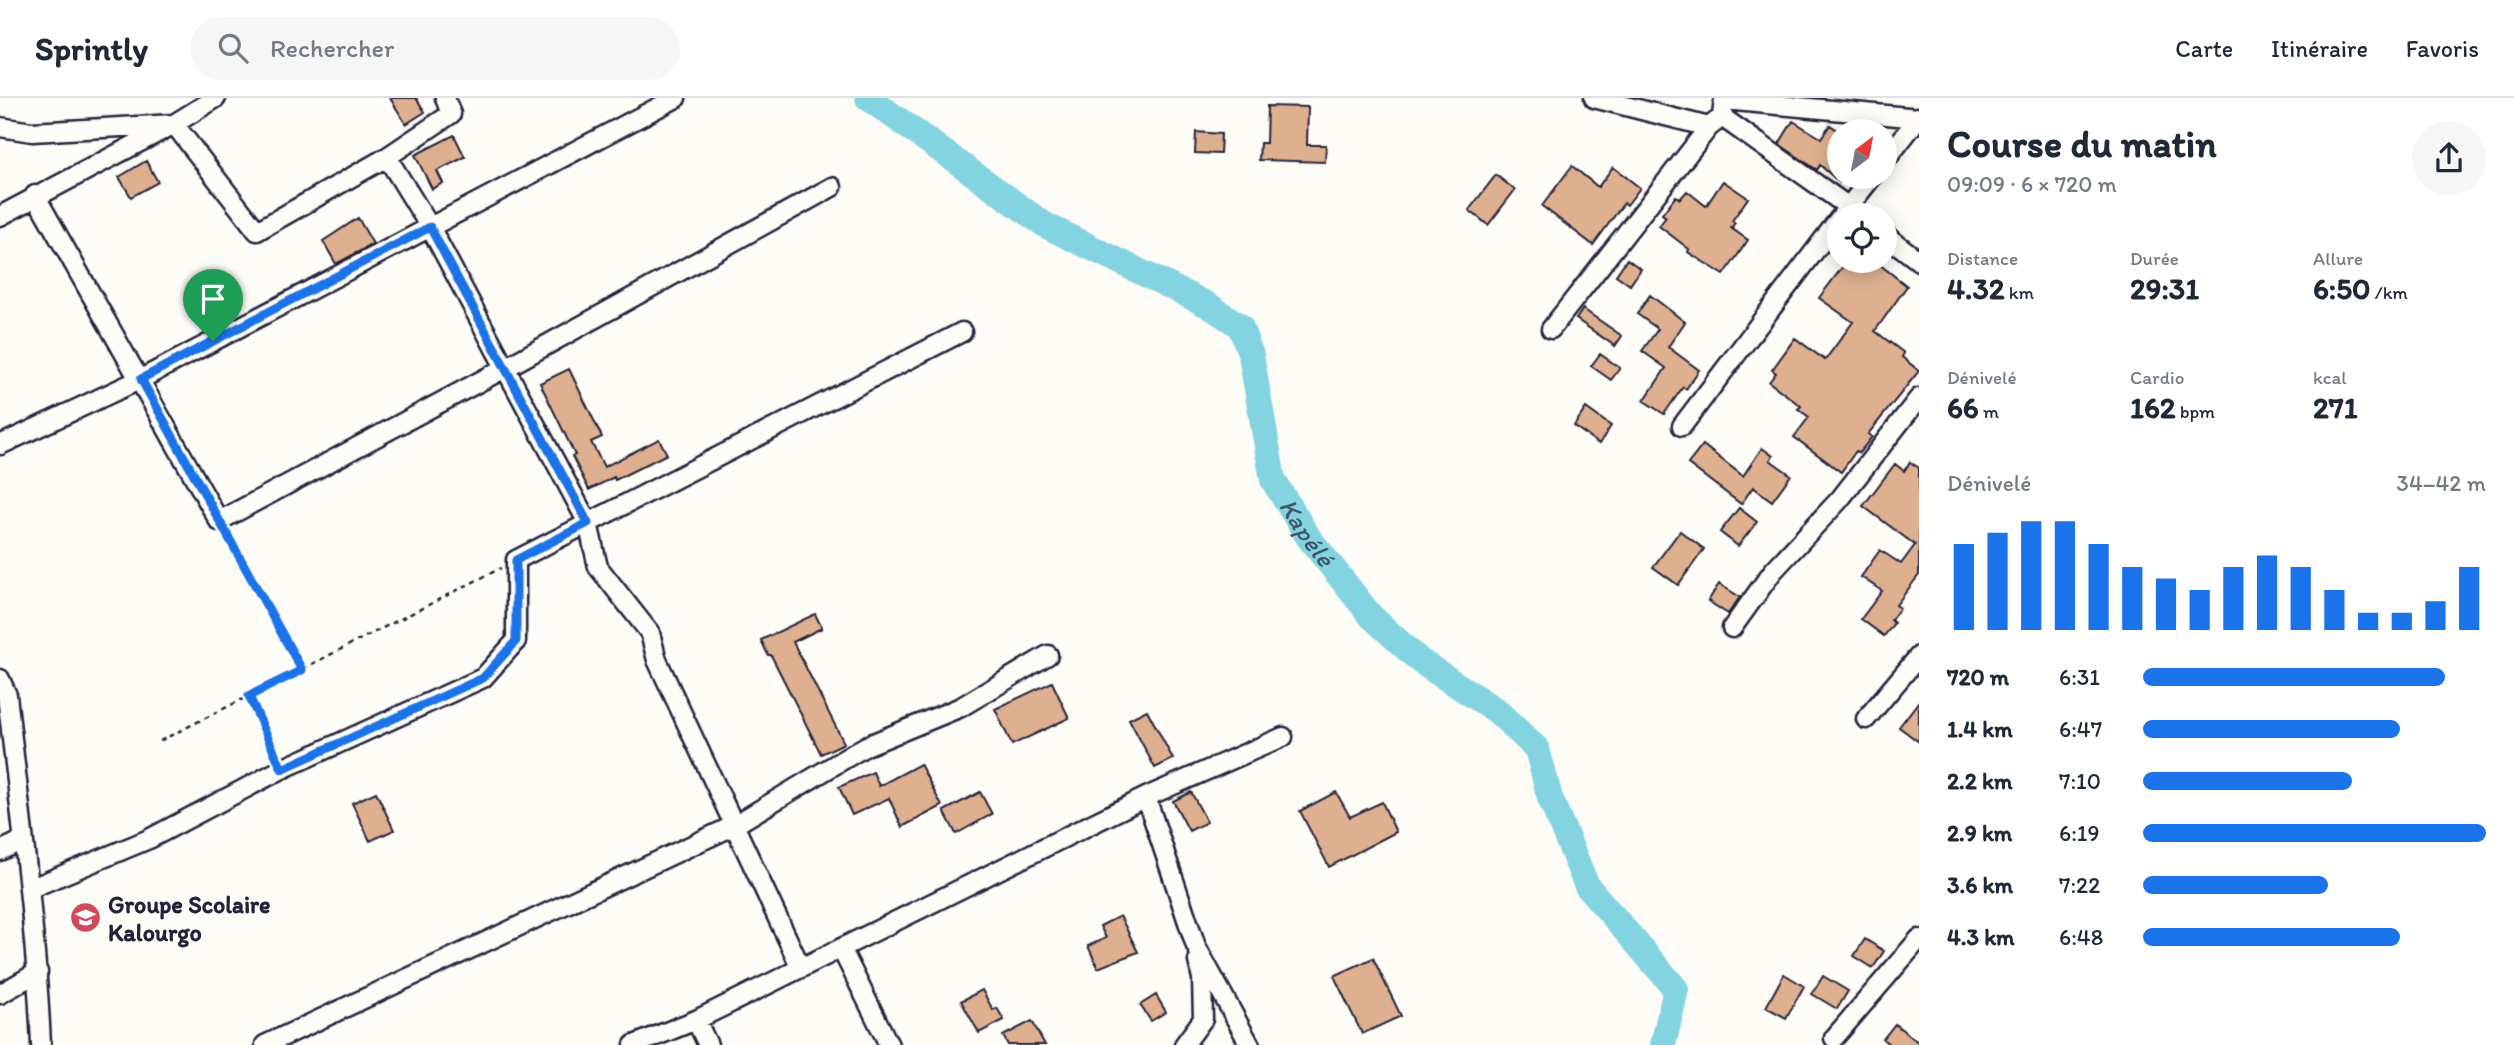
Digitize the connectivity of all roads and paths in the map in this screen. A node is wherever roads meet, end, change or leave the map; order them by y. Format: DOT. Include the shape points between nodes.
graph roads {
  1 [pos="216,98"];
  2 [pos="445,98"];
  3 [pos="676,98"];
  4 [pos="1594,98"];
  5 [pos="1720,110"];
  6 [pos="1919,117"];
  7 [pos="174,124"];
  8 [pos="0,127"];
  9 [pos="1897,145"];
  10 [pos="387,158"];
  11 [pos="832,187"];
  12 [pos="36,195"];
  13 [pos="1834,203"];
  14 [pos="0,216"];
  15 [pos="430,227"];
  16 [pos="1827,241"];
  17 [pos="1897,244"];
  18 [pos="1919,261"];
  19 [pos="1551,329"];
  20 [pos="962,332"];
  21 [pos="505,368"];
  22 [pos="141,379"];
  23 [pos="1919,398"];
  24 [pos="1682,426"];
  25 [pos="0,445"];
  26 [pos="219,521"];
  27 [pos="588,523"];
  28 [pos="516,560"];
  29 [pos="1732,628"];
  30 [pos="1048,655"];
  31 [pos="1919,656"];
  32 [pos="302,670"];
  33 [pos="0,679"];
  34 [pos="249,696"];
  35 [pos="1866,719"];
  36 [pos="1283,737"];
  37 [pos="160,741"];
  38 [pos="282,769"];
  39 [pos="1146,797"];
  40 [pos="733,826"];
  41 [pos="23,840"];
  42 [pos="0,851"];
  43 [pos="29,889"];
  44 [pos="1919,939"];
  45 [pos="1196,946"];
  46 [pos="841,948"];
  47 [pos="801,968"];
  48 [pos="38,972"];
  49 [pos="0,994"];
  50 [pos="696,1020"];
  51 [pos="1834,1038"];
  52 [pos="41,1045"];
  53 [pos="265,1045"];
  54 [pos="634,1045"];
  55 [pos="709,1045"];
  56 [pos="889,1045"];
  57 [pos="1184,1045"];
  58 [pos="1250,1045"];
  1 -- 7 [label="street"];
  2 -- 10 [label="street" via="452,114"];
  3 -- 15 [label="street"];
  4 -- 5 [label="street"];
  5 -- 6 [label="street"];
  5 -- 13 [label="street"];
  5 -- 19 [label="street"];
  6 -- 9 [label="street"];
  7 -- 8 [label="street" via="32,132"];
  7 -- 10 [label="street" via="257,231"];
  7 -- 12 [label="street"];
  10 -- 15 [label="street"];
  11 -- 21 [label="street"];
  12 -- 14 [label="street"];
  12 -- 22 [label="street"];
  15 -- 21 [label="street"];
  15 -- 22 [label="street"];
  16 -- 24 [label="street"];
  17 -- 18 [label="street"];
  20 -- 27 [label="street"];
  21 -- 26 [label="street"];
  21 -- 27 [label="street"];
  22 -- 25 [label="street"];
  22 -- 26 [label="street"];
  23 -- 29 [label="street" via="1840,499 1773,571"];
  26 -- 32 [label="path"];
  27 -- 28 [label="street"];
  27 -- 40 [label="street" via="598,567 650,633 657,660"];
  28 -- 32 [label="path"];
  28 -- 38 [label="street" via="516,641 483,678"];
  30 -- 40 [label="street" via="961,708 866,746"];
  31 -- 35 [label="street"];
  32 -- 34 [label="path"];
  33 -- 41 [label="street" via="7,695"];
  34 -- 37 [label="path"];
  34 -- 38 [label="path"];
  36 -- 39 [label="street"];
  38 -- 43 [label="street" via="149,839"];
  39 -- 45 [label="street"];
  39 -- 46 [label="street"];
  40 -- 47 [label="street"];
  40 -- 53 [label="street"];
  41 -- 42 [label="street"];
  41 -- 43 [label="street"];
  43 -- 48 [label="street"];
  44 -- 51 [label="street"];
  45 -- 57 [label="street" via="1203,1019"];
  45 -- 58 [label="street"];
  46 -- 47 [label="street"];
  46 -- 56 [label="street"];
  47 -- 50 [label="street"];
  48 -- 49 [label="street"];
  48 -- 52 [label="street"];
  50 -- 54 [label="street"];
  50 -- 55 [label="street"];
}
